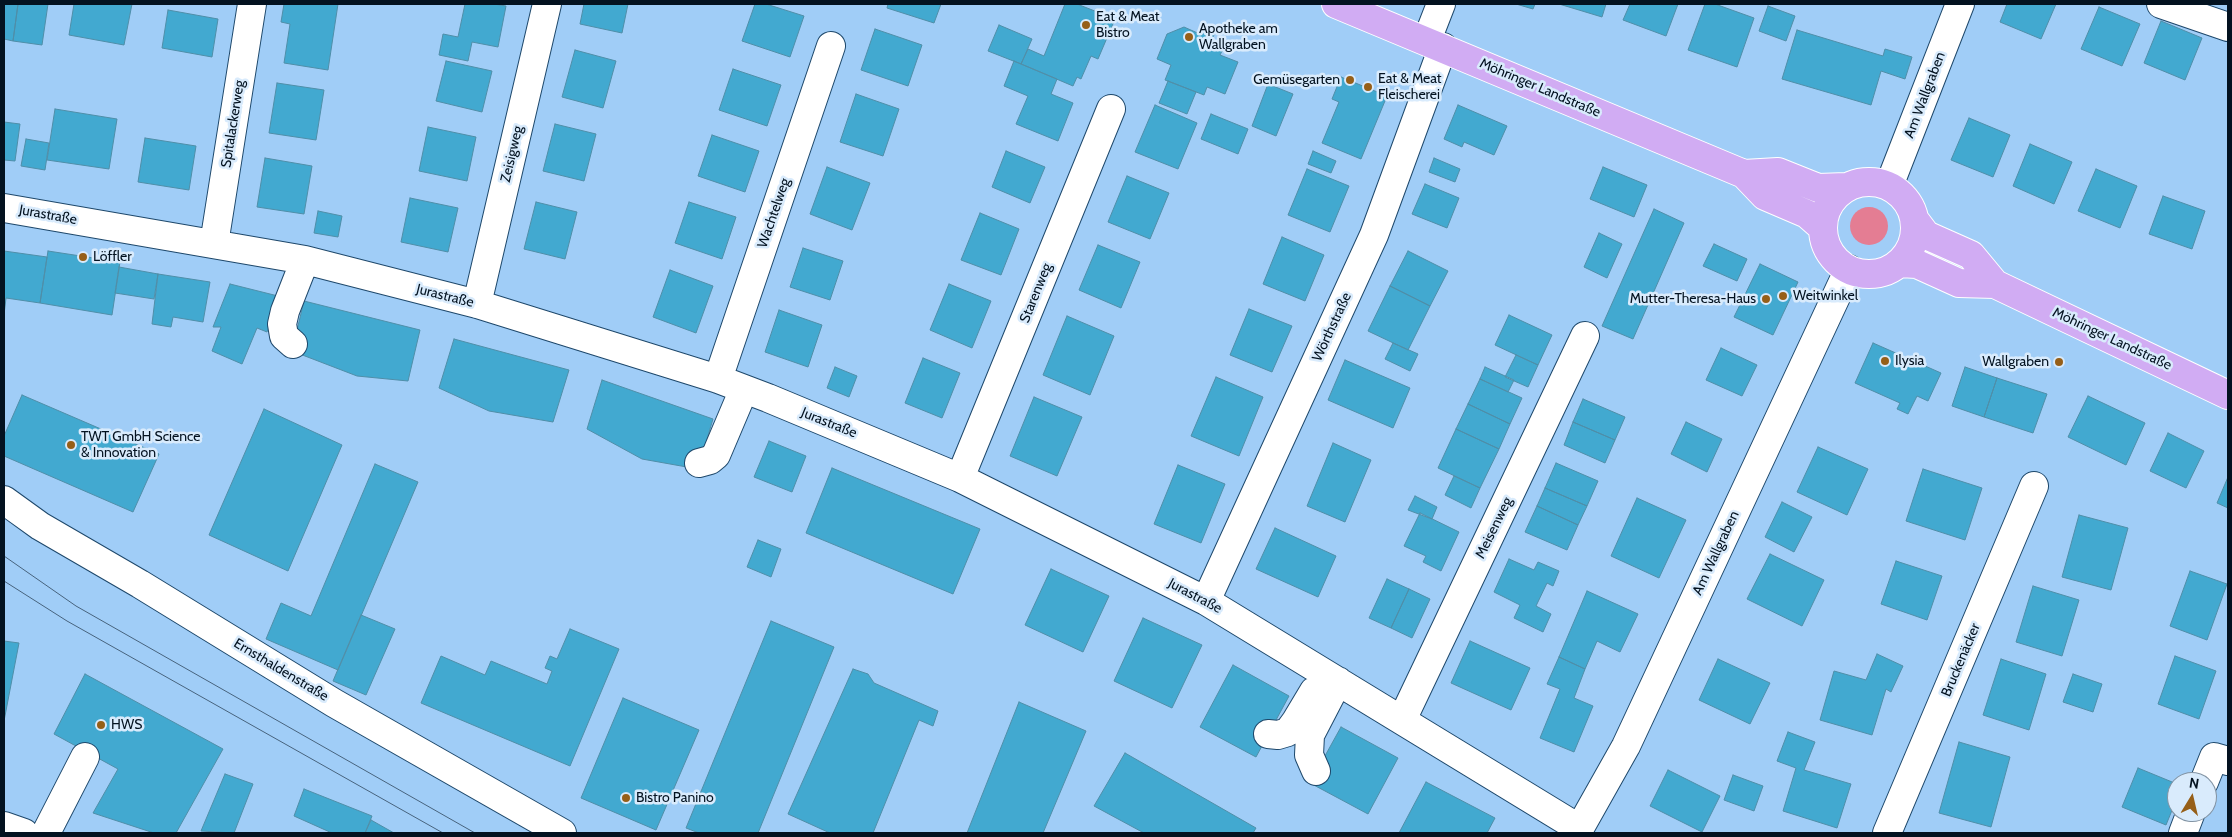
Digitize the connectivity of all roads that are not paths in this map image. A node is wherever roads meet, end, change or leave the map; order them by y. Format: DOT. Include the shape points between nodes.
graph roads {
  1 [pos="252,4"];
  2 [pos="547,4"];
  3 [pos="1336,4"];
  4 [pos="1441,4"];
  5 [pos="1960,4"];
  6 [pos="2161,4"];
  7 [pos="2228,27"];
  8 [pos="1435,43"];
  9 [pos="831,46"];
  10 [pos="1111,109"];
  11 [pos="1744,174"];
  12 [pos="1889,186"];
  13 [pos="1846,188"];
  14 [pos="4,208"];
  15 [pos="1914,219"];
  16 [pos="1823,228"];
  17 [pos="214,244"];
  18 [pos="306,260"];
  19 [pos="1899,263"];
  20 [pos="1849,269"];
  21 [pos="1995,284"];
  22 [pos="477,304"];
  23 [pos="1585,336"];
  24 [pos="293,344"];
  25 [pos="718,380"];
  26 [pos="744,389"];
  27 [pos="2228,395"];
  28 [pos="700,463"];
  29 [pos="960,478"];
  30 [pos="2034,486"];
  31 [pos="4,500"];
  32 [pos="1206,601"];
  33 [pos="1331,676"];
  34 [pos="1402,720"];
  35 [pos="1268,734"];
  36 [pos="85,757"];
  37 [pos="2228,761"];
  38 [pos="1316,771"];
  39 [pos="2208,772"];
  40 [pos="4,826"];
  41 [pos="1578,831"];
  42 [pos="24,833"];
  43 [pos="46,833"];
  44 [pos="562,833"];
  45 [pos="1887,833"];
  1 -- 17 [label="street, Spitalackerweg"];
  2 -- 22 [label="street, Zeisigweg"];
  3 -- 8 [label="main road, Möhringer Landstraße"];
  4 -- 8 [label="street, Wörthstraße"];
  5 -- 12 [label="street, Am Wallgraben"];
  6 -- 7 [label="street"];
  8 -- 11 [label="main road, Möhringer Landstraße"];
  8 -- 32 [label="street, Wörthstraße" via="1374,235"];
  9 -- 25 [label="street, Wachtelweg"];
  10 -- 29 [label="street, Starenweg"];
  11 -- 13 [label="main road, Möhringer Landstraße" via="1778,172 1818,188"];
  11 -- 16 [label="main road, Möhringer Landstraße" via="1765,196 1807,214"];
  12 -- 13 [label="main road, Möhringer Landstraße" via="1860,182"];
  12 -- 15 [label="main road, Möhringer Landstraße" via="1910,205"];
  13 -- 16 [label="main road" via="1835,196 1827,209"];
  14 -- 17 [label="street, Jurastraße"];
  15 -- 19 [label="main road, Möhringer Landstraße" via="1913,243"];
  15 -- 21 [label="main road, Möhringer Landstraße" via="1926,234 1971,255"];
  16 -- 20 [label="main road" via="1833,257"];
  17 -- 18 [label="street, Jurastraße"];
  18 -- 22 [label="street, Jurastraße"];
  18 -- 24 [label="street" via="282,324 284,336"];
  19 -- 20 [label="main road" via="1875,274"];
  19 -- 21 [label="main road, Möhringer Landstraße" via="1917,264 1959,283"];
  20 -- 41 [label="street, Am Wallgraben" via="1626,746"];
  21 -- 27 [label="main road, Möhringer Landstraße"];
  22 -- 25 [label="street, Jurastraße"];
  23 -- 34 [label="street, Meisenweg"];
  25 -- 26 [label="street, Jurastraße"];
  26 -- 28 [label="street" via="716,455"];
  26 -- 29 [label="street, Jurastraße"];
  29 -- 32 [label="street, Jurastraße"];
  30 -- 45 [label="street, Bruckenäcker"];
  31 -- 44 [label="street, Ernsthaldenstraße" via="40,526 334,702"];
  32 -- 33 [label="street, Jurastraße"];
  33 -- 34 [label="street, Jurastraße"];
  33 -- 35 [label="street" via="1288,732"];
  33 -- 38 [label="street" via="1310,735 1309,755"];
  34 -- 41 [label="street, Jurastraße"];
  36 -- 43 [label="street"];
  37 -- 39 [label="street" via="2214,757"];
  40 -- 42 [label="street"];
}
